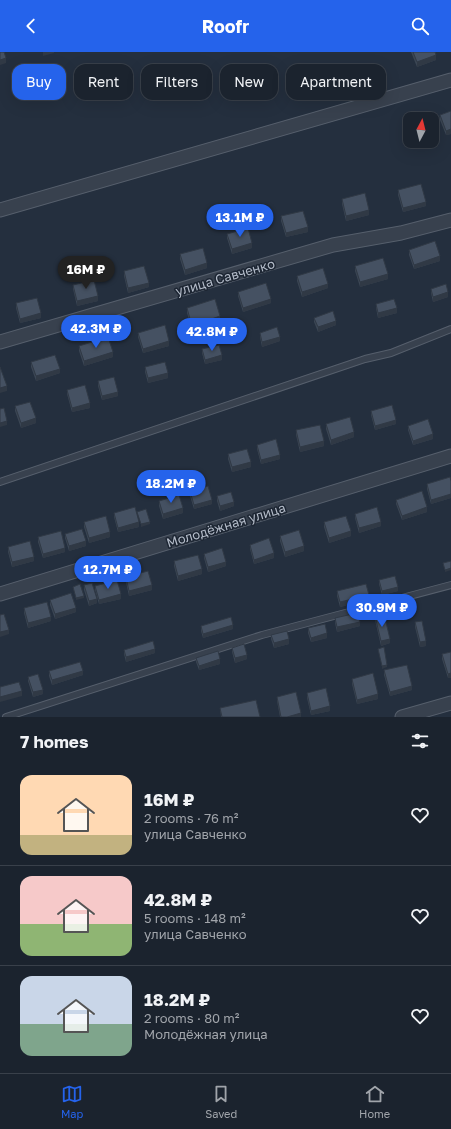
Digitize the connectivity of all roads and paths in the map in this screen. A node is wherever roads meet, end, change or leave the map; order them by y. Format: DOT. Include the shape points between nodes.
graph roads {
  1 [pos="451,80"];
  2 [pos="0,210"];
  3 [pos="451,220"];
  4 [pos="451,329"];
  5 [pos="0,342"];
  6 [pos="451,456"];
  7 [pos="0,482"];
  8 [pos="451,585"];
  9 [pos="0,594"];
  10 [pos="451,703"];
  11 [pos="6,717"];
  12 [pos="402,717"];
  1 -- 2 [label="street"];
  3 -- 5 [label="street, улица Савченко" via="401,233 333,245"];
  4 -- 7 [label="lane" via="391,353 365,359"];
  6 -- 9 [label="street, Молодёжная улица"];
  8 -- 11 [label="lane" via="262,635"];
  10 -- 12 [label="street"];
}
